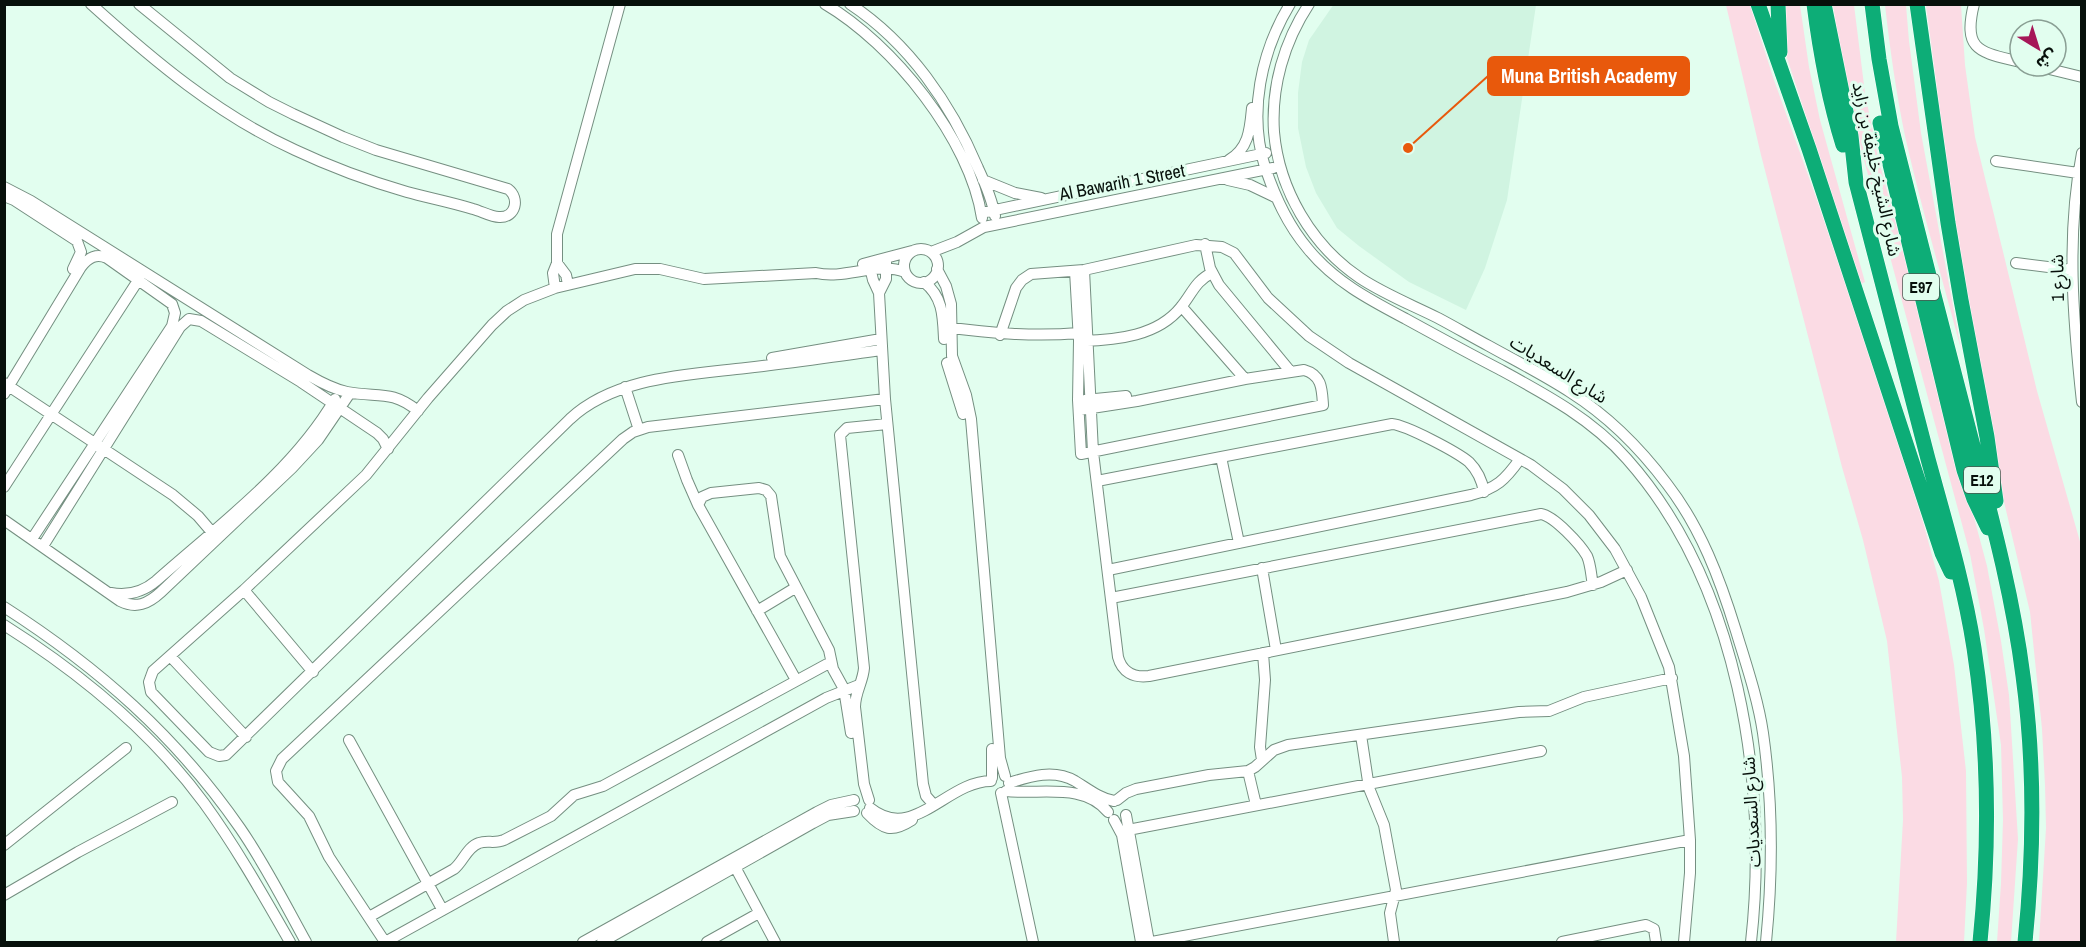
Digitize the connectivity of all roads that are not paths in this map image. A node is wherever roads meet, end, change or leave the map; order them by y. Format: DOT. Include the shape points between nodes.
graph roads {
  1 [pos="91,4"];
  2 [pos="139,4"];
  3 [pos="620,4"];
  4 [pos="825,4"];
  5 [pos="850,4"];
  6 [pos="1290,4"];
  7 [pos="1309,4"];
  8 [pos="1758,4"];
  9 [pos="1778,4"];
  10 [pos="1814,4"];
  11 [pos="1824,4"];
  12 [pos="1863,4"];
  13 [pos="1872,4"];
  14 [pos="1974,4"];
  15 [pos="1917,5"];
  16 [pos="1870,25"];
  17 [pos="1824,38"];
  18 [pos="1270,46"];
  19 [pos="2008,59"];
  20 [pos="1784,77"];
  21 [pos="1268,153"];
  22 [pos="2082,153"];
  23 [pos="1996,161"];
  24 [pos="1222,162"];
  25 [pos="1272,168"];
  26 [pos="2078,173"];
  27 [pos="1222,179"];
  28 [pos="983,180"];
  29 [pos="4,187"];
  30 [pos="4,196"];
  31 [pos="1275,197"];
  32 [pos="1048,200"];
  33 [pos="994,210"];
  34 [pos="981,213"];
  35 [pos="996,225"];
  36 [pos="984,227"];
  37 [pos="1205,244"];
  38 [pos="912,251"];
  39 [pos="931,252"];
  40 [pos="558,263"];
  41 [pos="2016,263"];
  42 [pos="886,264"];
  43 [pos="870,267"];
  44 [pos="937,269"];
  45 [pos="1079,270"];
  46 [pos="2072,270"];
  47 [pos="905,272"];
  48 [pos="1212,273"];
  49 [pos="139,279"];
  50 [pos="924,282"];
  51 [pos="568,284"];
  52 [pos="555,288"];
  53 [pos="879,293"];
  54 [pos="1182,307"];
  55 [pos="948,327"];
  56 [pos="1000,334"];
  57 [pos="1082,338"];
  58 [pos="881,344"];
  59 [pos="1290,371"];
  60 [pos="1245,379"];
  61 [pos="6,386"];
  62 [pos="625,387"];
  63 [pos="345,392"];
  64 [pos="885,399"];
  65 [pos="2082,402"];
  66 [pos="1090,404"];
  67 [pos="337,405"];
  68 [pos="1078,405"];
  69 [pos="418,411"];
  70 [pos="52,415"];
  71 [pos="887,424"];
  72 [pos="639,430"];
  73 [pos="100,447"];
  74 [pos="388,449"];
  75 [pos="1093,452"];
  76 [pos="678,454"];
  77 [pos="1221,457"];
  78 [pos="1520,459"];
  79 [pos="1097,481"];
  80 [pos="4,487"];
  81 [pos="1484,492"];
  82 [pos="698,505"];
  83 [pos="4,520"];
  84 [pos="215,536"];
  85 [pos="32,539"];
  86 [pos="1239,543"];
  87 [pos="1998,543"];
  88 [pos="43,546"];
  89 [pos="1262,568"];
  90 [pos="1108,570"];
  91 [pos="1627,570"];
  92 [pos="1593,585"];
  93 [pos="795,588"];
  94 [pos="1962,588"];
  95 [pos="244,590"];
  96 [pos="983,597"];
  97 [pos="1112,598"];
  98 [pos="4,607"];
  99 [pos="757,611"];
  100 [pos="4,625"];
  101 [pos="1276,650"];
  102 [pos="1263,653"];
  103 [pos="170,656"];
  104 [pos="831,662"];
  105 [pos="313,672"];
  106 [pos="1672,678"];
  107 [pos="796,680"];
  108 [pos="859,685"];
  109 [pos="844,690"];
  110 [pos="1262,734"];
  111 [pos="1361,735"];
  112 [pos="246,737"];
  113 [pos="349,740"];
  114 [pos="126,748"];
  115 [pos="1274,750"];
  116 [pos="1541,750"];
  117 [pos="1262,760"];
  118 [pos="1248,771"];
  119 [pos="992,780"];
  120 [pos="1368,784"];
  121 [pos="1006,785"];
  122 [pos="172,801"];
  123 [pos="1115,801"];
  124 [pos="855,803"];
  125 [pos="1256,805"];
  126 [pos="869,807"];
  127 [pos="929,808"];
  128 [pos="1126,815"];
  129 [pos="1111,816"];
  130 [pos="1128,830"];
  131 [pos="1690,840"];
  132 [pos="4,845"];
  133 [pos="733,863"];
  134 [pos="428,884"];
  135 [pos="4,895"];
  136 [pos="1395,897"];
  137 [pos="1138,904"];
  138 [pos="442,909"];
  139 [pos="759,913"];
  140 [pos="369,917"];
  141 [pos="290,942"];
  142 [pos="306,942"];
  143 [pos="385,942"];
  144 [pos="584,942"];
  145 [pos="602,942"];
  146 [pos="707,942"];
  147 [pos="775,942"];
  148 [pos="1033,942"];
  149 [pos="1141,942"];
  150 [pos="1151,942"];
  151 [pos="1394,942"];
  152 [pos="1562,942"];
  153 [pos="1656,942"];
  154 [pos="1684,942"];
  155 [pos="1751,942"];
  156 [pos="1766,942"];
  157 [pos="1980,942"];
  158 [pos="2025,942"];
  1 -- 2 [label="street" via="177,78 293,149 389,186 496,217 513,210 516,201 504,187 364,145 269,102 224,73"];
  3 -- 40 [label="street" via="558,227"];
  4 -- 34 [label="street" via="860,27 920,91 958,151"];
  5 -- 28 [label="street" via="883,30 922,71 954,120"];
  6 -- 18 [label="street, شارع السعديات"];
  7 -- 21 [label="street, شارع السعديات" via="1293,32 1279,72"];
  8 -- 20 [label="highway"];
  9 -- 20 [label="highway"];
  10 -- 17 [label="highway"];
  11 -- 17 [label="highway"];
  12 -- 16 [label="highway"];
  13 -- 16 [label="highway, شارع الشيخ خليفة بن زايد / E12"];
  14 -- 19 [label="street" via="1971,38 1978,49"];
  15 -- 87 [label="highway" via="1953,256 1987,437"];
  16 -- 87 [label="highway, شارع الشيخ خليفة بن زايد / E12" via="1897,149"];
  17 -- 94 [label="highway, شارع الشيخ خليفة بن زايد / E12" via="1837,124 1856,182"];
  18 -- 21 [label="street, شارع السعديات" via="1258,108 1258,134"];
  18 -- 24 [label="street" via="1257,69 1247,139 1239,152"];
  20 -- 94 [label="highway" via="1942,553"];
  21 -- 24 [label="street, Al Bawarih 1 Street"];
  21 -- 25 [label="street, شارع السعديات"];
  22 -- 26 [label="street, شارع 1"];
  23 -- 26 [label="street"];
  24 -- 32 [label="street, Al Bawarih 1 Street"];
  25 -- 27 [label="street, Al Bawarih 1 Street"];
  25 -- 31 [label="street, شارع السعديات"];
  25 -- 156 [label="street, شارع السعديات" via="1295,215 1364,280 1553,381 1592,407 1637,447 1682,505 1714,564 1726,597 1762,731 1772,848"];
  26 -- 46 [label="street, شارع 1"];
  27 -- 31 [label="street" via="1250,185"];
  27 -- 35 [label="street, Al Bawarih 1 Street"];
  28 -- 32 [label="street" via="1015,193"];
  28 -- 33 [label="street"];
  29 -- 63 [label="street" via="295,368"];
  30 -- 61 [label="street" via="75,238 81,252"];
  31 -- 155 [label="street, شارع السعديات" via="1308,250 1340,280 1571,411 1608,440 1657,495 1701,575 1742,709 1756,810"];
  32 -- 33 [label="street, Al Bawarih 1 Street"];
  33 -- 34 [label="street, Al Bawarih 1 Street"];
  33 -- 35 [label="street"];
  34 -- 36 [label="street"];
  35 -- 36 [label="street, Al Bawarih 1 Street"];
  36 -- 39 [label="street, Al Bawarih 1 Street"];
  37 -- 45 [label="street"];
  37 -- 48 [label="street"];
  37 -- 78 [label="street" via="1234,253 1290,321 1348,363"];
  38 -- 39 [label="street"];
  38 -- 42 [label="street"];
  38 -- 47 [label="street" via="904,262"];
  39 -- 44 [label="street"];
  40 -- 51 [label="street"];
  40 -- 52 [label="street" via="553,273"];
  41 -- 46 [label="street"];
  42 -- 43 [label="street"];
  42 -- 47 [label="street"];
  42 -- 53 [label="street" via="886,279"];
  43 -- 51 [label="street" via="704,279 644,268"];
  43 -- 53 [label="street"];
  44 -- 50 [label="street"];
  44 -- 55 [label="street" via="949,295"];
  45 -- 56 [label="street" via="1036,273 1022,280"];
  45 -- 57 [label="street"];
  46 -- 65 [label="street, شارع 1"];
  47 -- 50 [label="street" via="915,281"];
  48 -- 54 [label="street" via="1196,285"];
  48 -- 59 [label="street"];
  49 -- 61 [label="street" via="103,256 87,260"];
  49 -- 70 [label="street"];
  49 -- 73 [label="street" via="170,300 175,317"];
  50 -- 55 [label="street" via="940,301"];
  51 -- 52 [label="street"];
  52 -- 69 [label="street" via="524,300 499,318"];
  53 -- 58 [label="street"];
  54 -- 57 [label="street" via="1170,319 1144,332 1122,338"];
  54 -- 60 [label="street"];
  55 -- 56 [label="street"];
  55 -- 96 [label="street" via="952,356 968,404"];
  56 -- 57 [label="street"];
  57 -- 66 [label="street"];
  57 -- 68 [label="street"];
  58 -- 62 [label="street"];
  58 -- 64 [label="street"];
  59 -- 60 [label="street"];
  59 -- 75 [label="street" via="1307,371 1317,377 1323,405"];
  60 -- 66 [label="street"];
  61 -- 70 [label="street"];
  62 -- 72 [label="street"];
  62 -- 105 [label="street" via="578,412"];
  63 -- 67 [label="street"];
  63 -- 69 [label="street" via="387,395"];
  64 -- 71 [label="street"];
  64 -- 72 [label="street"];
  66 -- 68 [label="street"];
  66 -- 75 [label="street"];
  67 -- 73 [label="street" via="201,321 189,319"];
  67 -- 74 [label="street" via="380,436"];
  67 -- 84 [label="street" via="305,454"];
  68 -- 75 [label="street" via="1080,454"];
  69 -- 74 [label="street"];
  70 -- 73 [label="street"];
  70 -- 80 [label="street"];
  71 -- 108 [label="street" via="847,428 840,435 864,668"];
  71 -- 127 [label="street" via="923,784"];
  72 -- 140 [label="street" via="623,439 279,763 278,782 309,816 326,851"];
  73 -- 84 [label="street" via="182,501"];
  73 -- 85 [label="street"];
  73 -- 88 [label="street"];
  74 -- 95 [label="street" via="366,475"];
  75 -- 79 [label="street"];
  76 -- 82 [label="street"];
  77 -- 79 [label="street"];
  77 -- 81 [label="street" via="1396,425 1468,462 1480,478"];
  77 -- 86 [label="street"];
  78 -- 81 [label="street" via="1506,478"];
  78 -- 91 [label="street" via="1580,505 1605,534"];
  79 -- 90 [label="street"];
  81 -- 86 [label="street"];
  82 -- 93 [label="street" via="702,496 711,493 759,488 769,493 780,556"];
  82 -- 99 [label="street"];
  83 -- 85 [label="street"];
  84 -- 88 [label="street" via="142,605 127,604"];
  85 -- 88 [label="street"];
  86 -- 90 [label="street"];
  87 -- 158 [label="highway, شارع الشيخ خليفة بن زايد / E12" via="2018,641 2030,747 2032,832"];
  89 -- 92 [label="street" via="1541,514 1552,518 1583,550"];
  89 -- 97 [label="street"];
  89 -- 101 [label="street"];
  90 -- 97 [label="street"];
  91 -- 92 [label="street"];
  91 -- 106 [label="street" via="1658,634"];
  92 -- 101 [label="street"];
  93 -- 99 [label="street"];
  93 -- 104 [label="street" via="827,646"];
  94 -- 157 [label="highway, شارع الشيخ خليفة بن زايد / E12" via="1978,678 1986,771"];
  95 -- 103 [label="street"];
  95 -- 105 [label="street"];
  96 -- 119 [label="street"];
  96 -- 121 [label="street"];
  97 -- 102 [label="street" via="1118,657 1131,674 1149,676"];
  98 -- 142 [label="street" via="105,679 190,762 241,829"];
  99 -- 107 [label="street"];
  100 -- 141 [label="street" via="89,685 169,761 228,839"];
  101 -- 102 [label="street"];
  102 -- 110 [label="street" via="1266,680"];
  103 -- 112 [label="street"];
  103 -- 112 [label="street" via="149,678 153,694 215,755 229,753"];
  104 -- 107 [label="street"];
  104 -- 109 [label="street"];
  105 -- 112 [label="street"];
  106 -- 111 [label="street" via="1584,698 1549,711"];
  106 -- 131 [label="street" via="1684,756"];
  107 -- 134 [label="street" via="603,786 574,795 551,816 496,843 475,844 454,869"];
  108 -- 109 [label="street"];
  108 -- 126 [label="street" via="855,706"];
  109 -- 124 [label="street" via="859,783"];
  109 -- 138 [label="street"];
  110 -- 115 [label="street"];
  110 -- 117 [label="street"];
  111 -- 115 [label="street"];
  111 -- 120 [label="street"];
  113 -- 134 [label="street"];
  114 -- 132 [label="street"];
  115 -- 117 [label="street"];
  116 -- 120 [label="street"];
  117 -- 118 [label="street"];
  118 -- 123 [label="street" via="1136,789"];
  118 -- 125 [label="street"];
  119 -- 121 [label="street" via="997,775"];
  119 -- 121 [label="street" via="994,791"];
  119 -- 127 [label="street" via="968,785"];
  120 -- 125 [label="street"];
  120 -- 136 [label="street" via="1384,825"];
  121 -- 123 [label="street" via="1042,775 1063,776"];
  121 -- 129 [label="street" via="1035,793 1079,794 1098,803"];
  121 -- 148 [label="street"];
  122 -- 135 [label="street"];
  123 -- 128 [label="street" via="1126,805"];
  123 -- 129 [label="street" via="1108,806"];
  124 -- 126 [label="street" via="864,797"];
  124 -- 126 [label="street" via="860,815"];
  124 -- 133 [label="street"];
  125 -- 130 [label="street"];
  126 -- 127 [label="street" via="886,818 898,819"];
  128 -- 129 [label="street" via="1121,820"];
  128 -- 130 [label="street"];
  129 -- 137 [label="street" via="1122,836"];
  130 -- 137 [label="street"];
  131 -- 136 [label="street"];
  131 -- 154 [label="street"];
  133 -- 139 [label="street"];
  133 -- 144 [label="street"];
  133 -- 145 [label="street"];
  134 -- 138 [label="street"];
  134 -- 140 [label="street"];
  136 -- 150 [label="street"];
  136 -- 151 [label="street" via="1390,913"];
  137 -- 149 [label="street"];
  137 -- 150 [label="street"];
  138 -- 143 [label="street"];
  139 -- 146 [label="street"];
  139 -- 147 [label="street"];
  140 -- 143 [label="street"];
  152 -- 153 [label="street" via="1646,925 1653,929"];
}
